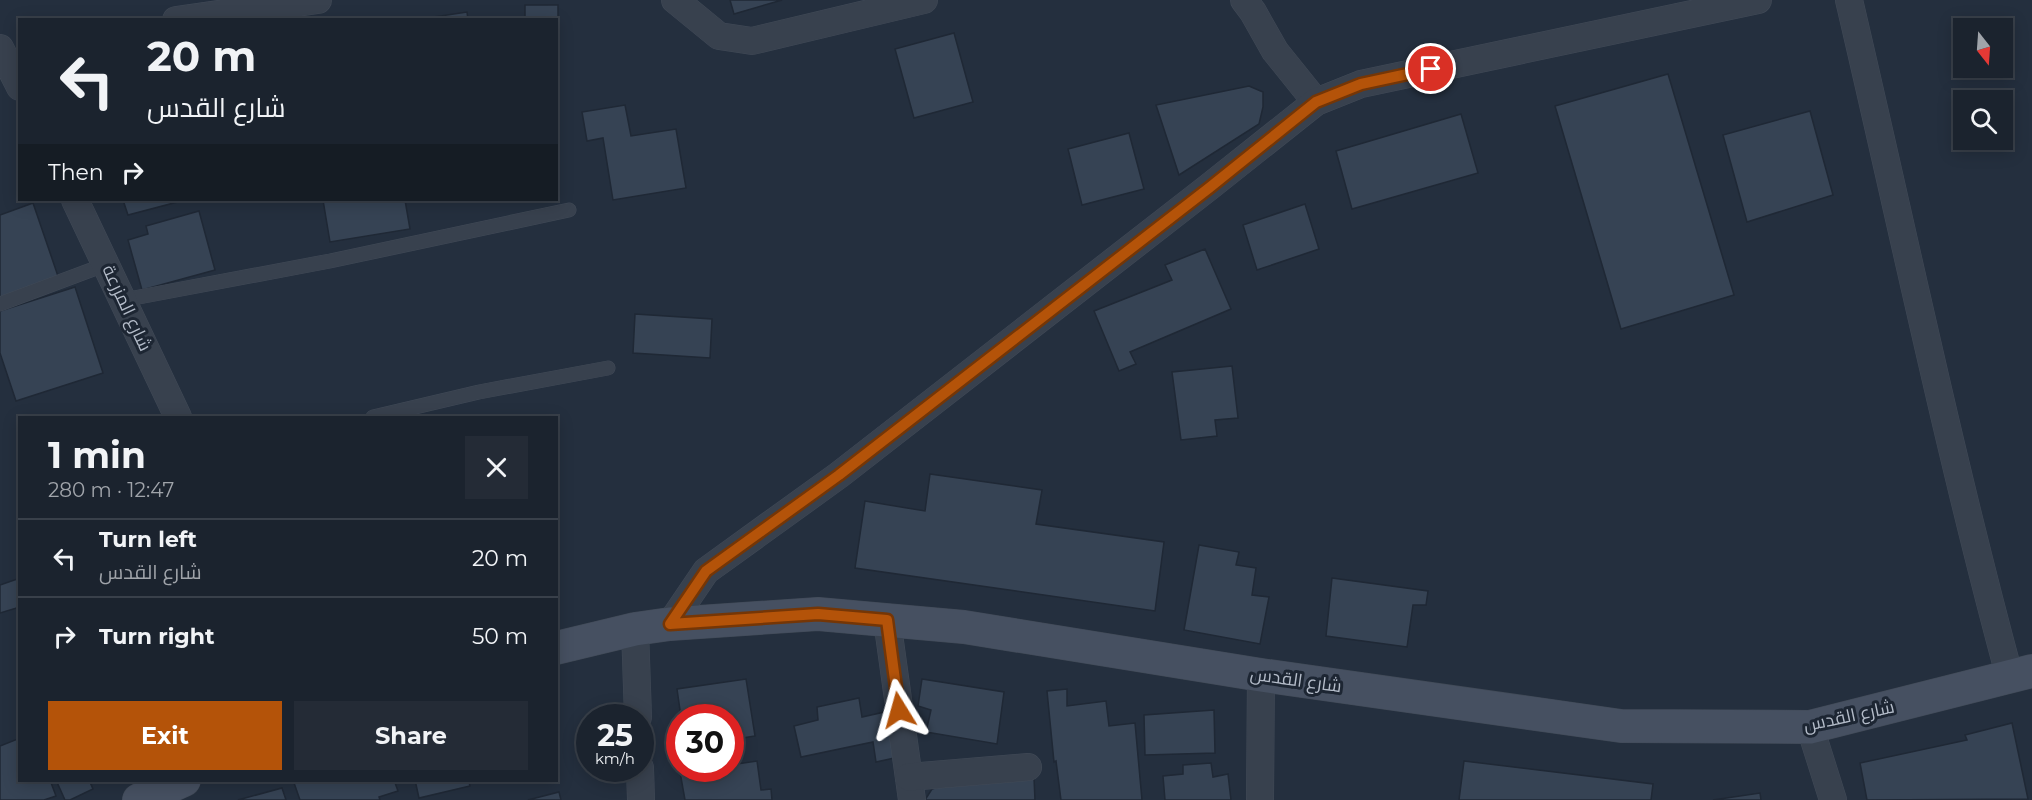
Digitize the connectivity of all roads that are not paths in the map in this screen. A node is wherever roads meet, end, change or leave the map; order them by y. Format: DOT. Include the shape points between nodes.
graph roads {
  1 [pos="318,0"];
  2 [pos="675,0"];
  3 [pos="924,0"];
  4 [pos="1244,0"];
  5 [pos="1758,0"];
  6 [pos="1849,0"];
  7 [pos="190,18"];
  8 [pos="18,40"];
  9 [pos="0,43"];
  10 [pos="0,48"];
  11 [pos="18,83"];
  12 [pos="1316,102"];
  13 [pos="76,201"];
  14 [pos="569,210"];
  15 [pos="107,264"];
  16 [pos="123,300"];
  17 [pos="0,304"];
  18 [pos="608,368"];
  19 [pos="178,416"];
  20 [pos="377,416"];
  21 [pos="887,620"];
  22 [pos="670,624"];
  23 [pos="635,629"];
  24 [pos="558,648"];
  25 [pos="2021,674"];
  26 [pos="1261,675"];
  27 [pos="638,704"];
  28 [pos="1810,727"];
  29 [pos="1028,767"];
  30 [pos="640,782"];
  31 [pos="910,788"];
  32 [pos="641,800"];
  33 [pos="1260,800"];
  34 [pos="1833,800"];
  1 -- 7 [label="street"];
  2 -- 3 [label="street" via="718,36 752,41"];
  4 -- 12 [label="street" via="1275,51"];
  5 -- 12 [label="street" via="1361,84"];
  6 -- 25 [label="street" via="1981,571"];
  8 -- 9 [label="street"];
  10 -- 11 [label="street"];
  12 -- 22 [label="street" via="839,475 706,571"];
  13 -- 15 [label="street, شارع المزرعة"];
  14 -- 16 [label="lane"];
  15 -- 16 [label="street, شارع المزرعة"];
  15 -- 17 [label="lane"];
  16 -- 19 [label="street, شارع المزرعة"];
  18 -- 20 [label="lane"];
  21 -- 22 [label="main road, شارع القدس" via="818,614"];
  21 -- 26 [label="main road, شارع القدس" via="964,627"];
  21 -- 31 [label="street"];
  22 -- 23 [label="main road, شارع القدس"];
  23 -- 24 [label="main road, شارع القدس"];
  23 -- 27 [label="street"];
  25 -- 28 [label="main road, شارع القدس"];
  26 -- 28 [label="main road, شارع القدس" via="1622,726"];
  26 -- 33 [label="street"];
  28 -- 34 [label="street"];
  29 -- 31 [label="street"];
  30 -- 32 [label="street"];
}
